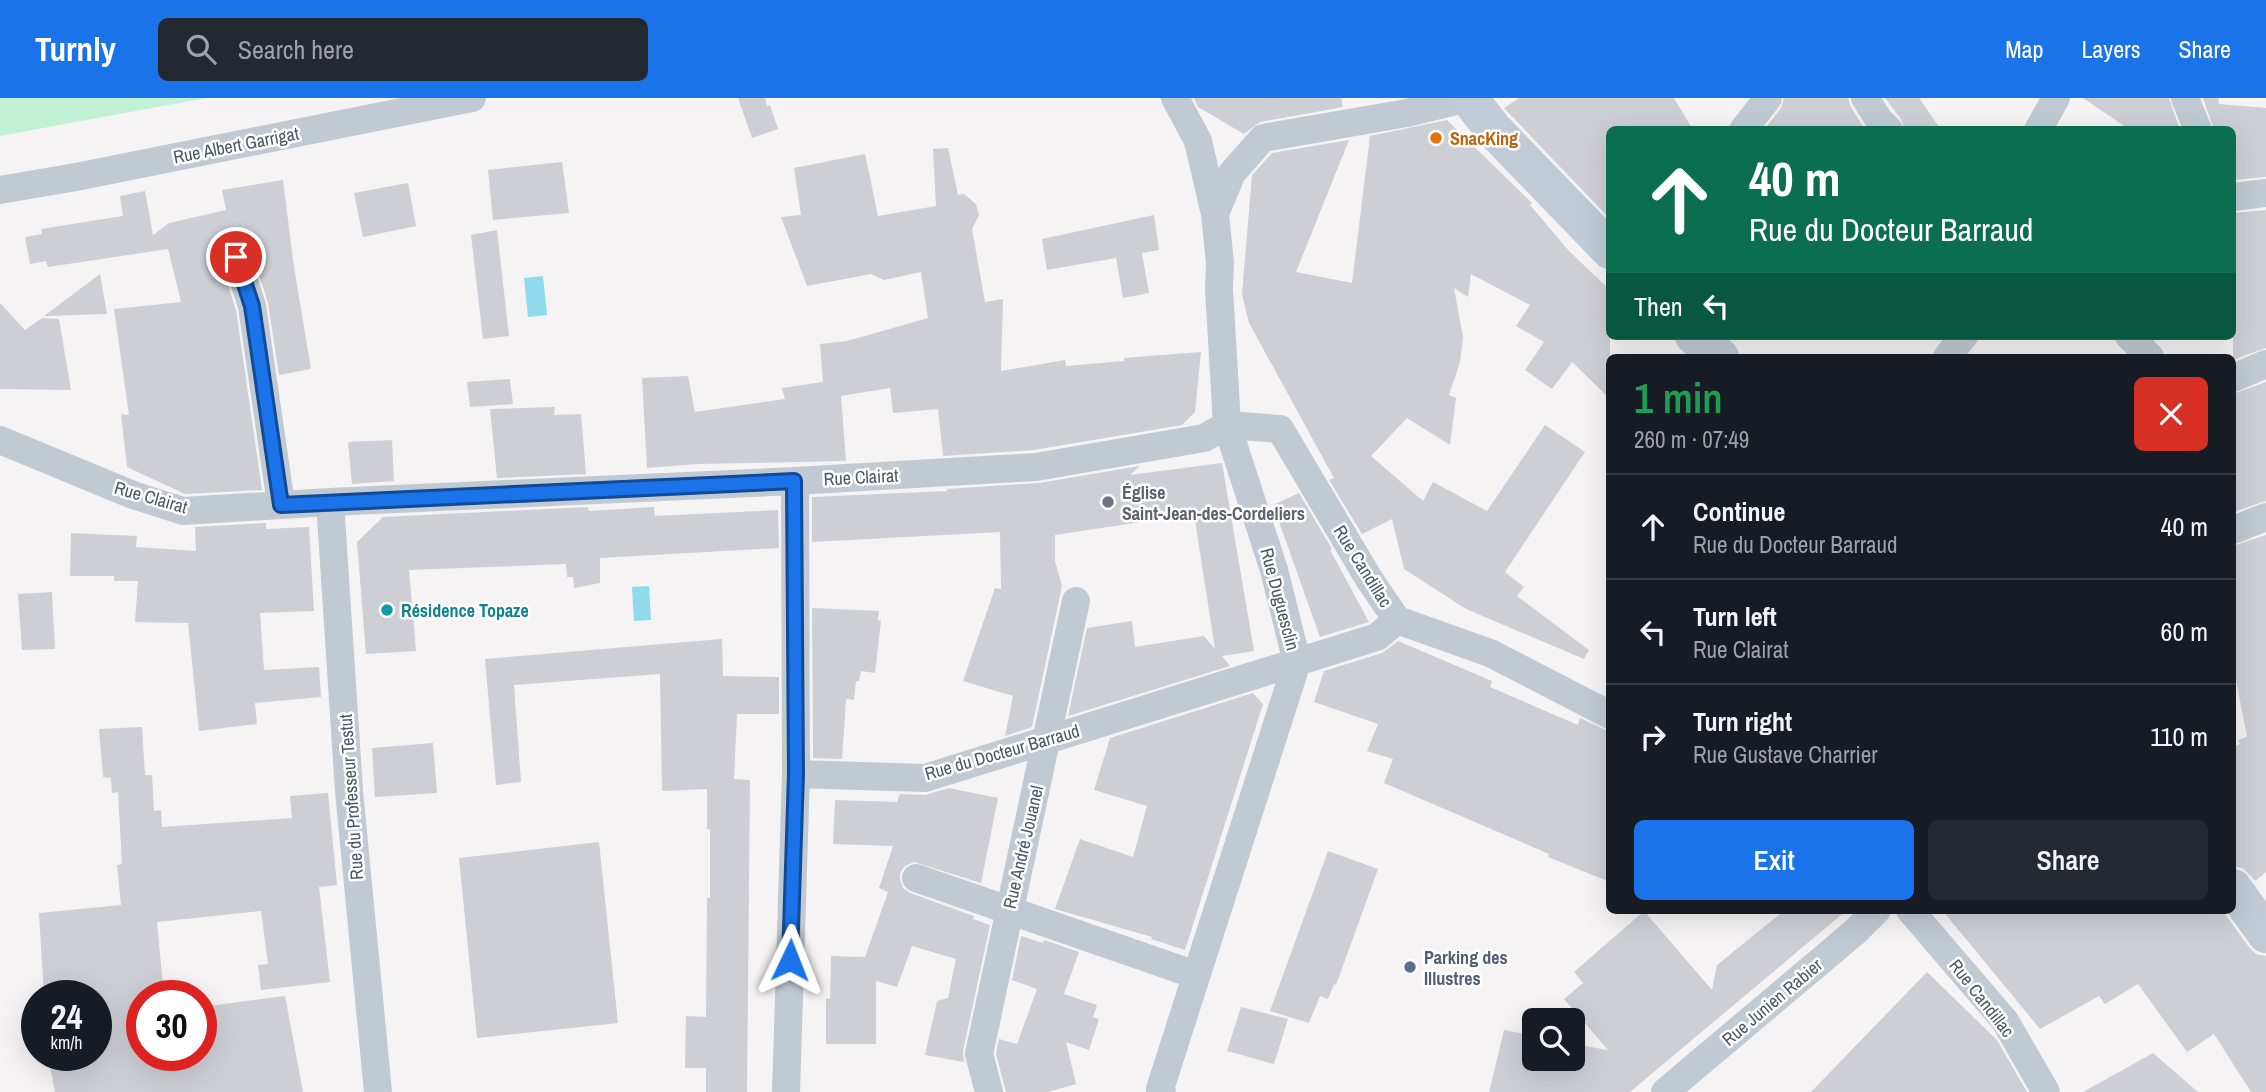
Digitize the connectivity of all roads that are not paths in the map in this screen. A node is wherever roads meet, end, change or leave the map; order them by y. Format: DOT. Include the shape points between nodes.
graph roads {
  1 [pos="472,98"];
  2 [pos="1175,98"];
  3 [pos="1768,98"];
  4 [pos="1865,98"];
  5 [pos="2056,98"];
  6 [pos="2185,98"];
  7 [pos="1479,101"];
  8 [pos="1746,126"];
  9 [pos="1885,126"];
  10 [pos="2040,126"];
  11 [pos="2196,126"];
  12 [pos="0,190"];
  13 [pos="1215,214"];
  14 [pos="1606,246"];
  15 [pos="236,257"];
  16 [pos="1699,340"];
  17 [pos="2133,340"];
  18 [pos="1716,354"];
  19 [pos="2147,354"];
  20 [pos="2266,364"];
  21 [pos="2236,377"];
  22 [pos="1227,425"];
  23 [pos="0,440"];
  24 [pos="794,481"];
  25 [pos="330,502"];
  26 [pos="281,505"];
  27 [pos="2266,517"];
  28 [pos="2236,529"];
  29 [pos="1076,601"];
  30 [pos="1397,620"];
  31 [pos="1297,662"];
  32 [pos="1606,713"];
  33 [pos="1046,740"];
  34 [pos="796,774"];
  35 [pos="916,878"];
  36 [pos="2236,892"];
  37 [pos="1009,909"];
  38 [pos="1873,914"];
  39 [pos="1913,914"];
  40 [pos="2266,934"];
  41 [pos="1196,975"];
  42 [pos="378,1092"];
  43 [pos="786,1092"];
  44 [pos="989,1092"];
  45 [pos="1162,1092"];
  46 [pos="1665,1092"];
  47 [pos="2046,1092"];
  1 -- 12 [label="street, Rue Albert Garrigat"];
  2 -- 13 [label="street, Rue Duguesclin" via="1198,141"];
  3 -- 8 [label="street"];
  4 -- 9 [label="street"];
  5 -- 10 [label="street"];
  6 -- 11 [label="street"];
  7 -- 13 [label="street" via="1263,138 1232,173"];
  7 -- 14 [label="main road" via="1493,130"];
  13 -- 22 [label="street, Rue Duguesclin"];
  15 -- 26 [label="street" via="252,306"];
  16 -- 18 [label="main road"];
  17 -- 19 [label="street"];
  20 -- 21 [label="street"];
  22 -- 24 [label="street, Rue Clairat" via="1204,438 1036,467"];
  22 -- 30 [label="street, Rue Candillac" via="1280,429"];
  22 -- 31 [label="street, Rue Duguesclin" via="1274,570"];
  23 -- 26 [label="street, Rue Clairat" via="183,511"];
  24 -- 25 [label="street, Rue Clairat"];
  24 -- 34 [label="street"];
  25 -- 26 [label="street, Rue Clairat"];
  25 -- 42 [label="street, Rue du Professeur Testut" via="349,791"];
  27 -- 28 [label="street"];
  29 -- 33 [label="street, Rue André Jouanel"];
  30 -- 31 [label="street, Rue du Docteur Barraud" via="1377,637"];
  30 -- 32 [label="street, Rue Candillac" via="1490,653"];
  31 -- 33 [label="street, Rue du Docteur Barraud"];
  31 -- 41 [label="street, Rue Duguesclin"];
  33 -- 34 [label="street, Rue du Docteur Barraud" via="925,778"];
  33 -- 37 [label="street, Rue André Jouanel"];
  34 -- 43 [label="street"];
  35 -- 37 [label="street"];
  36 -- 40 [label="main road"];
  37 -- 41 [label="street"];
  37 -- 44 [label="street, Rue André Jouanel" via="979,1054"];
  38 -- 46 [label="street, Rue Junien Rabier"];
  39 -- 47 [label="street, Rue Candillac" via="2005,1021"];
  41 -- 45 [label="street, Rue Duguesclin"];
}
